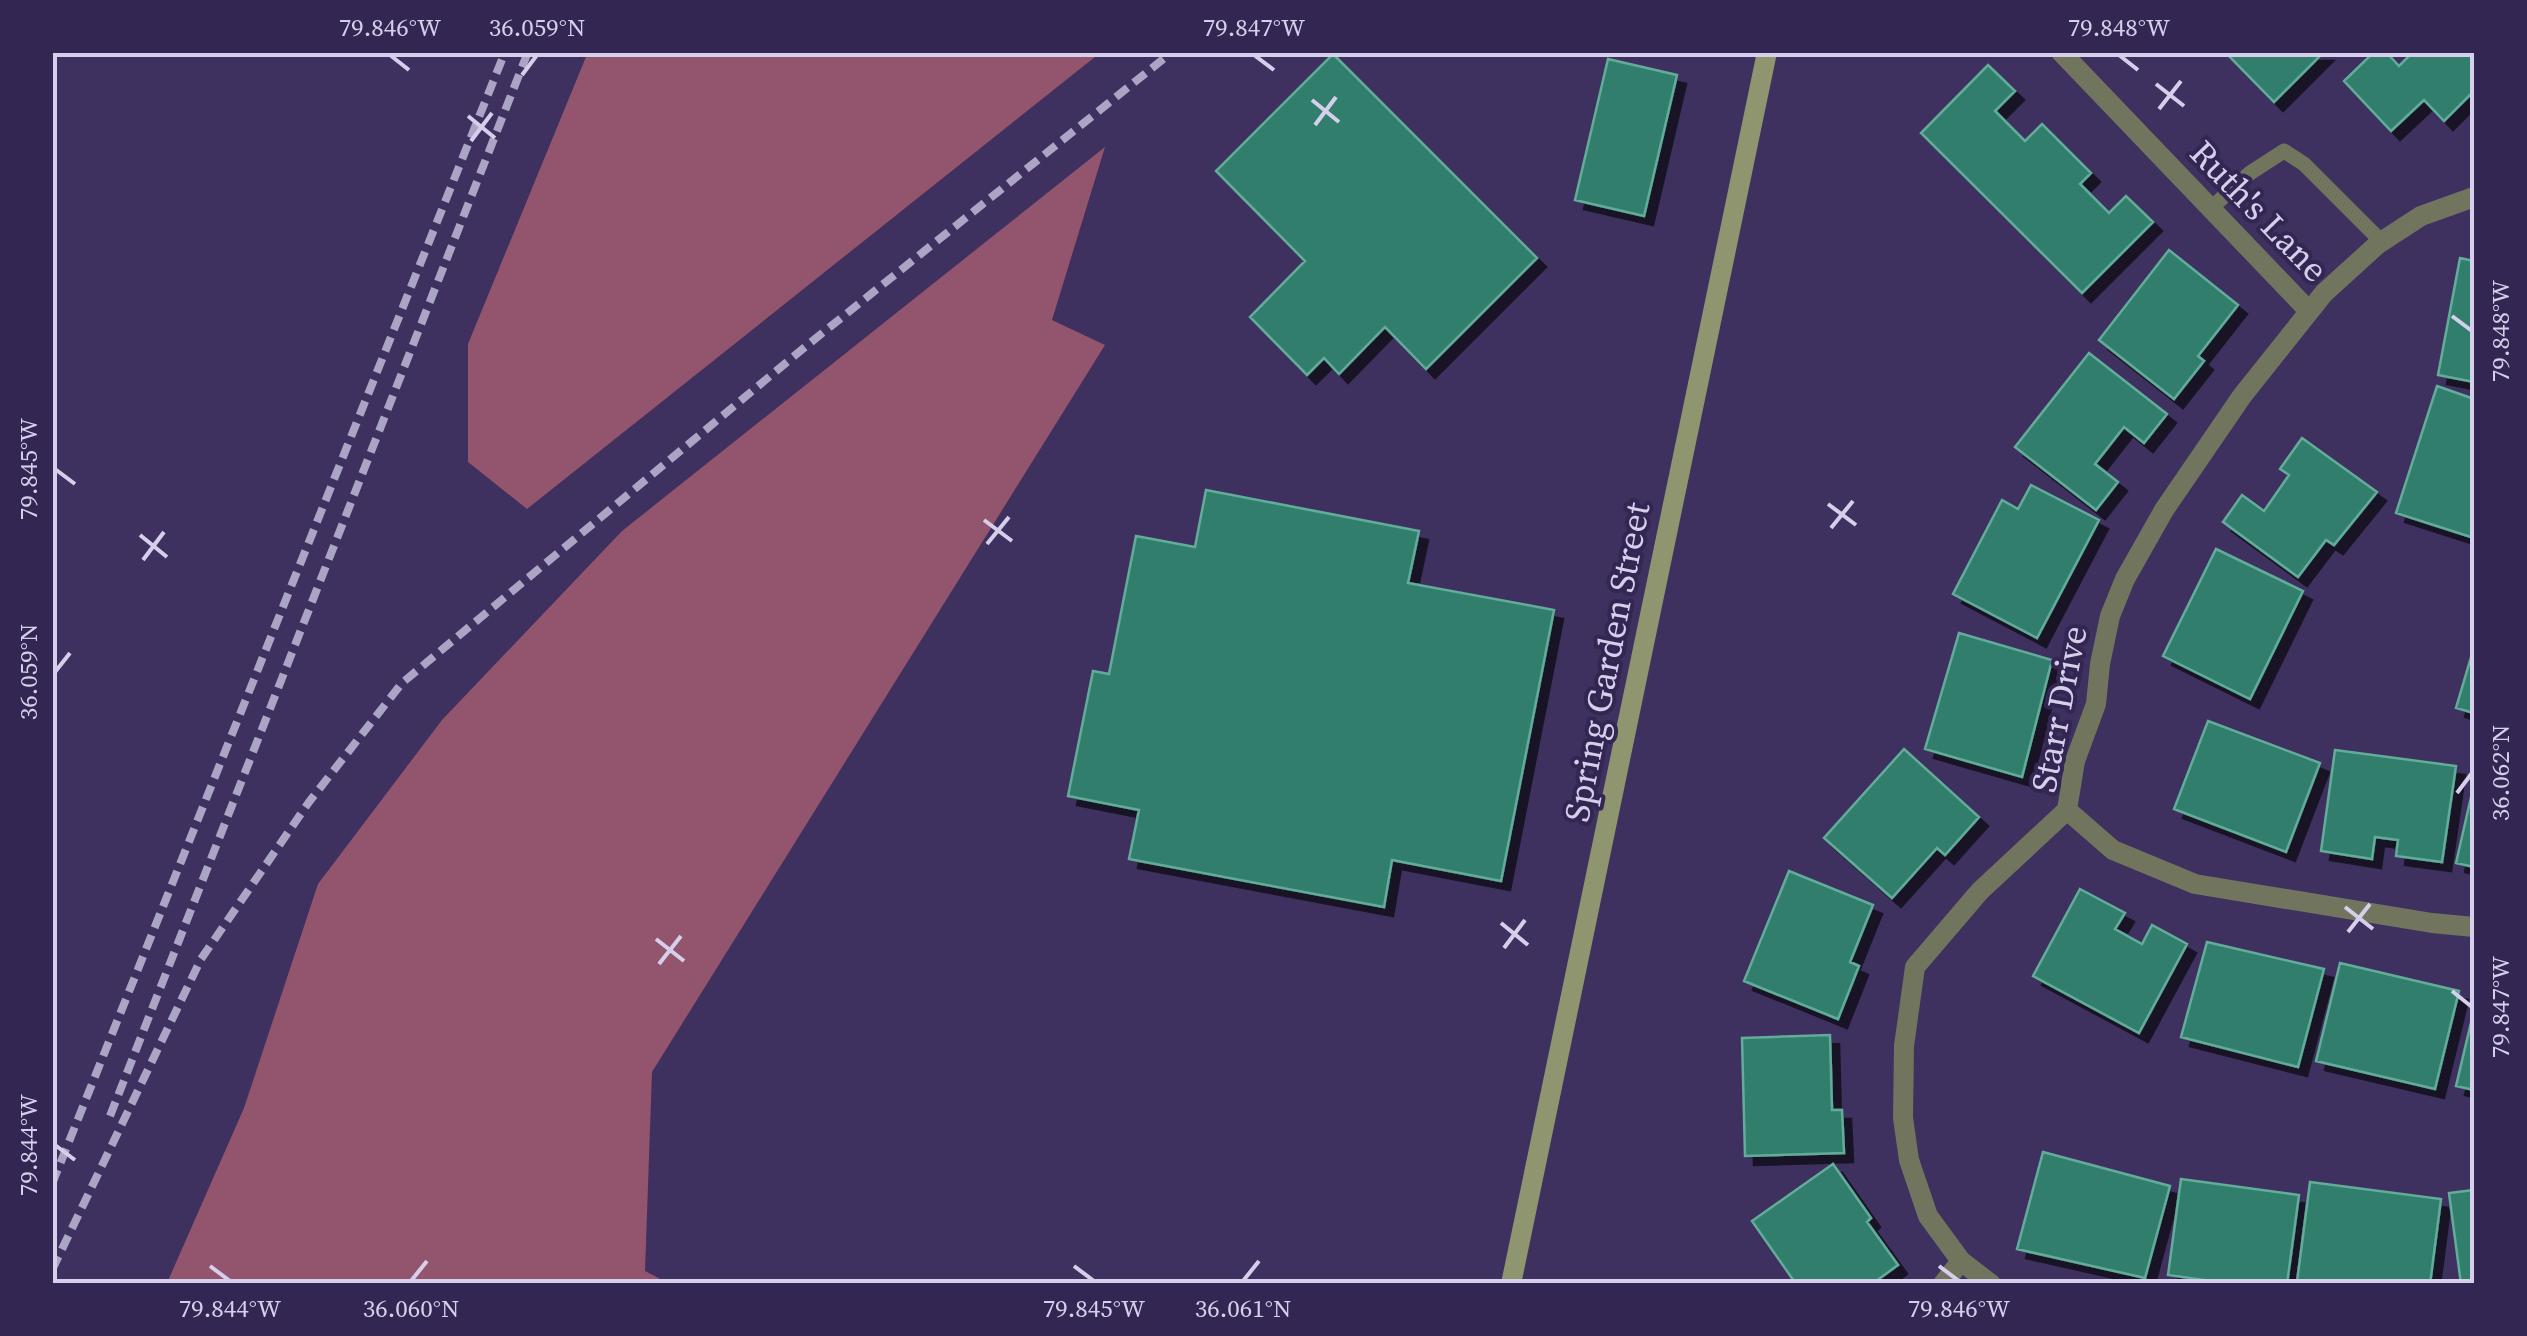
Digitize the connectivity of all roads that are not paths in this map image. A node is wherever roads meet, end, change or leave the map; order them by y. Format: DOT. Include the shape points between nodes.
graph roads {
  1 [pos="1766,52"];
  2 [pos="2062,52"];
  3 [pos="2474,196"];
  4 [pos="2211,208"];
  5 [pos="2382,242"];
  6 [pos="2309,311"];
  7 [pos="2067,810"];
  8 [pos="2474,927"];
  9 [pos="1961,1261"];
  10 [pos="1511,1284"];
  11 [pos="1943,1284"];
  12 [pos="1991,1284"];
  1 -- 10 [label="main road, Spring Garden Street"];
  2 -- 4 [label="street, Ruth's Lane"];
  3 -- 5 [label="street, Ruth's Lane" via="2421,216"];
  4 -- 5 [label="lane" via="2284,151"];
  4 -- 6 [label="street, Ruth's Lane"];
  5 -- 6 [label="street, Ruth's Lane"];
  6 -- 7 [label="street, Starr Drive" via="2242,396 2124,579"];
  7 -- 8 [label="street, Starr Drive" via="2114,850 2196,884"];
  7 -- 9 [label="street" via="1980,891 1915,967 1904,1046 1909,1160 1928,1216"];
  9 -- 11 [label="street"];
  9 -- 12 [label="street"];
}
